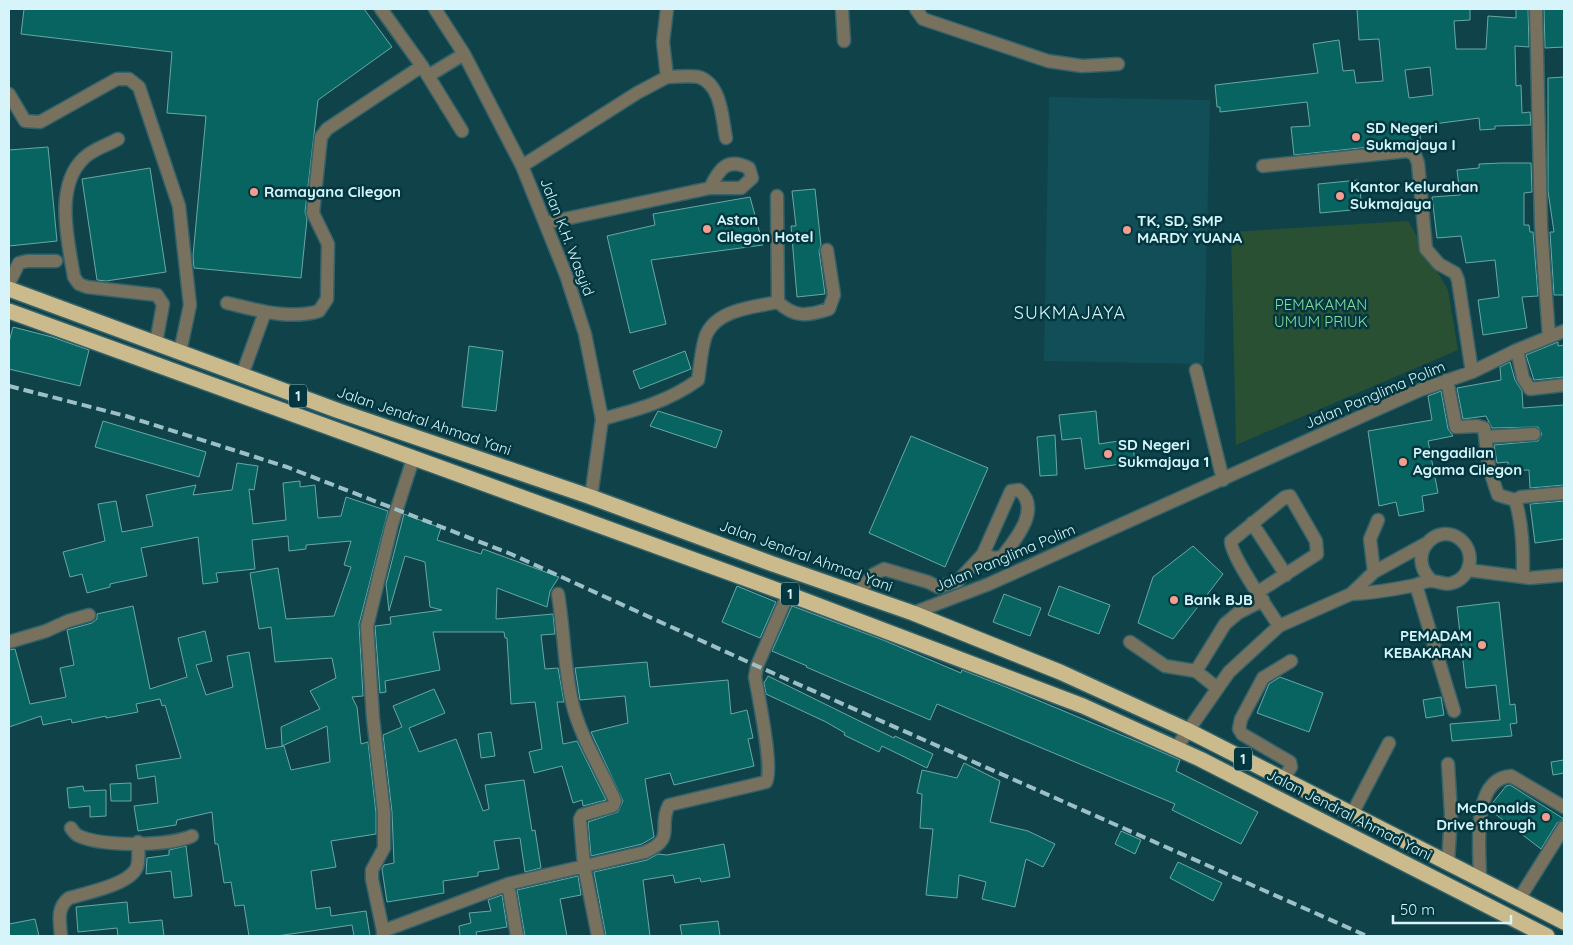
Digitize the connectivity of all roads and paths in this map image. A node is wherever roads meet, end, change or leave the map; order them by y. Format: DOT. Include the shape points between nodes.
graph roads {
  1 [pos="381,9"];
  2 [pos="435,9"];
  3 [pos="666,9"];
  4 [pos="842,9"];
  5 [pos="916,9"];
  6 [pos="1536,9"];
  7 [pos="844,41"];
  8 [pos="464,54"];
  9 [pos="1118,64"];
  10 [pos="425,71"];
  11 [pos="667,77"];
  12 [pos="9,94"];
  13 [pos="462,130"];
  14 [pos="726,138"];
  15 [pos="118,139"];
  16 [pos="522,166"];
  17 [pos="1264,166"];
  18 [pos="710,188"];
  19 [pos="776,196"];
  20 [pos="546,223"];
  21 [pos="827,250"];
  22 [pos="56,261"];
  23 [pos="9,283"];
  24 [pos="9,289"];
  25 [pos="778,302"];
  26 [pos="227,303"];
  27 [pos="9,310"];
  28 [pos="265,312"];
  29 [pos="1564,332"];
  30 [pos="1549,337"];
  31 [pos="156,343"];
  32 [pos="1517,350"];
  33 [pos="180,352"];
  34 [pos="1196,370"];
  35 [pos="1472,372"];
  36 [pos="242,376"];
  37 [pos="1447,380"];
  38 [pos="1564,385"];
  39 [pos="602,419"];
  40 [pos="1534,434"];
  41 [pos="1484,437"];
  42 [pos="414,459"];
  43 [pos="1223,480"];
  44 [pos="1563,493"];
  45 [pos="590,497"];
  46 [pos="1515,500"];
  47 [pos="1378,520"];
  48 [pos="1252,523"];
  49 [pos="1425,544"];
  50 [pos="983,554"];
  51 [pos="1468,570"];
  52 [pos="1374,572"];
  53 [pos="1286,575"];
  54 [pos="1564,575"];
  55 [pos="1523,577"];
  56 [pos="1431,580"];
  57 [pos="1416,585"];
  58 [pos="857,593"];
  59 [pos="558,594"];
  60 [pos="788,594"];
  61 [pos="1351,594"];
  62 [pos="1260,596"];
  63 [pos="913,613"];
  64 [pos="89,615"];
  65 [pos="1279,626"];
  66 [pos="9,642"];
  67 [pos="1130,642"];
  68 [pos="1291,661"];
  69 [pos="1196,671"];
  70 [pos="1217,688"];
  71 [pos="1454,711"];
  72 [pos="1187,730"];
  73 [pos="1389,743"];
  74 [pos="1176,748"];
  75 [pos="1448,764"];
  76 [pos="1283,779"];
  77 [pos="1564,807"];
  78 [pos="1352,814"];
  79 [pos="1564,827"];
  80 [pos="71,828"];
  81 [pos="192,836"];
  82 [pos="138,842"];
  83 [pos="1448,863"];
  84 [pos="584,866"];
  85 [pos="1480,879"];
  86 [pos="508,884"];
  87 [pos="1519,899"];
  88 [pos="1564,922"];
  89 [pos="383,934"];
  90 [pos="61,936"];
  91 [pos="517,936"];
  92 [pos="598,936"];
  93 [pos="1546,936"];
  1 -- 10 [label="street"];
  2 -- 8 [label="street, Jalan K.H. Wasyid"];
  3 -- 11 [label="street" via="663,42"];
  4 -- 7 [label="street"];
  5 -- 9 [label="street" via="923,19 1048,61 1082,66"];
  6 -- 30 [label="street" via="1541,226"];
  8 -- 10 [label="street"];
  8 -- 16 [label="street, Jalan K.H. Wasyid"];
  10 -- 13 [label="street"];
  10 -- 28 [label="street" via="327,129 321,137 312,213 328,244 327,299 320,311 304,316"];
  11 -- 14 [label="street" via="698,77 706,81 716,92"];
  11 -- 16 [label="street"];
  12 -- 33 [label="street" via="25,122 40,122 117,79 129,79 139,87 179,206 190,305"];
  15 -- 31 [label="street" via="86,156 70,182 65,202 74,277 87,287 157,295 163,304"];
  16 -- 20 [label="street, Jalan K.H. Wasyid"];
  17 -- 35 [label="street" via="1408,151 1415,155 1426,249 1439,264 1455,273 1458,280"];
  18 -- 20 [label="street"];
  19 -- 25 [label="street"];
  20 -- 39 [label="street, Jalan K.H. Wasyid" via="585,334"];
  21 -- 25 [label="street" via="834,295 829,309 800,315 789,312"];
  22 -- 23 [label="street" via="19,264"];
  24 -- 31 [label="highway, Jalan Jendral Ahmad Yani / 1"];
  25 -- 39 [label="street" via="733,312 718,321 706,333 698,380 685,390 662,402"];
  26 -- 28 [label="street"];
  27 -- 42 [label="highway, Jalan Jendral Ahmad Yani / 1"];
  28 -- 36 [label="street"];
  29 -- 30 [label="street, Jalan Panglima Polim"];
  30 -- 32 [label="street, Jalan Panglima Polim"];
  31 -- 33 [label="highway, Jalan Jendral Ahmad Yani / 1"];
  32 -- 35 [label="street, Jalan Panglima Polim"];
  32 -- 38 [label="street" via="1523,378 1530,389"];
  33 -- 36 [label="highway, Jalan Jendral Ahmad Yani / 1"];
  34 -- 43 [label="street"];
  35 -- 37 [label="street, Jalan Panglima Polim"];
  36 -- 45 [label="highway, Jalan Jendral Ahmad Yani / 1"];
  37 -- 41 [label="street" via="1456,427 1484,428"];
  37 -- 43 [label="street, Jalan Panglima Polim"];
  39 -- 45 [label="street, Jalan K.H. Wasyid"];
  40 -- 41 [label="street"];
  41 -- 46 [label="street" via="1498,495"];
  42 -- 60 [label="highway, Jalan Jendral Ahmad Yani / 1"];
  42 -- 89 [label="street" via="392,524 367,626 384,813 384,848 372,870 372,879"];
  43 -- 63 [label="street, Jalan Panglima Polim" via="989,584"];
  44 -- 46 [label="street"];
  45 -- 58 [label="highway, Jalan Jendral Ahmad Yani / 1"];
  46 -- 55 [label="street" via="1522,540"];
  47 -- 52 [label="street" via="1370,539"];
  48 -- 53 [label="street"];
  48 -- 53 [label="street" via="1285,497 1290,496 1294,501 1318,546 1317,554"];
  48 -- 62 [label="street" via="1231,541 1231,546"];
  49 -- 51 [label="street" via="1434,537 1445,535 1460,540 1469,554"];
  49 -- 52 [label="street"];
  49 -- 56 [label="street" via="1420,564"];
  50 -- 50 [label="street" via="1005,502 1011,492 1019,490 1028,502 1029,511 1018,537 1002,557"];
  50 -- 58 [label="street" via="957,582 938,587 884,569 874,574"];
  51 -- 55 [label="street"];
  51 -- 56 [label="street" via="1452,583 1441,584"];
  52 -- 61 [label="street"];
  53 -- 62 [label="street"];
  54 -- 55 [label="street"];
  56 -- 57 [label="street"];
  57 -- 61 [label="street"];
  57 -- 71 [label="street"];
  58 -- 63 [label="highway, Jalan Jendral Ahmad Yani / 1"];
  59 -- 84 [label="street" via="572,703 593,758 615,801 613,806 581,816"];
  60 -- 74 [label="highway, Jalan Jendral Ahmad Yani / 1" via="1038,688"];
  60 -- 84 [label="street" via="755,677 768,759 768,779 761,784 669,805 666,833 657,847"];
  61 -- 65 [label="street"];
  62 -- 65 [label="street"];
  62 -- 69 [label="street" via="1224,624"];
  63 -- 72 [label="highway, Jalan Jendral Ahmad Yani / 1" via="1060,672"];
  64 -- 66 [label="street"];
  65 -- 70 [label="street" via="1228,672"];
  67 -- 69 [label="street" via="1165,666"];
  68 -- 76 [label="street" via="1263,678 1239,729 1242,734 1290,762 1291,767"];
  69 -- 70 [label="street"];
  70 -- 72 [label="street"];
  72 -- 74 [label="street"];
  72 -- 76 [label="highway, Jalan Jendral Ahmad Yani / 1"];
  73 -- 78 [label="street"];
  74 -- 93 [label="highway, Jalan Jendral Ahmad Yani / 1"];
  75 -- 83 [label="street" via="1452,814"];
  76 -- 78 [label="highway, Jalan Jendral Ahmad Yani / 1"];
  77 -- 85 [label="street" via="1511,776 1496,781 1480,807"];
  78 -- 83 [label="highway, Jalan Jendral Ahmad Yani / 1"];
  79 -- 87 [label="street"];
  80 -- 82 [label="street" via="78,836 97,840"];
  81 -- 82 [label="street" via="182,840"];
  82 -- 90 [label="street" via="137,867 132,875 64,902 60,908"];
  83 -- 85 [label="highway, Jalan Jendral Ahmad Yani / 1"];
  84 -- 86 [label="street"];
  84 -- 92 [label="street"];
  85 -- 87 [label="highway, Jalan Jendral Ahmad Yani / 1"];
  86 -- 89 [label="street"];
  86 -- 91 [label="street"];
  87 -- 88 [label="highway, Jalan Jendral Ahmad Yani / 1"];
}
